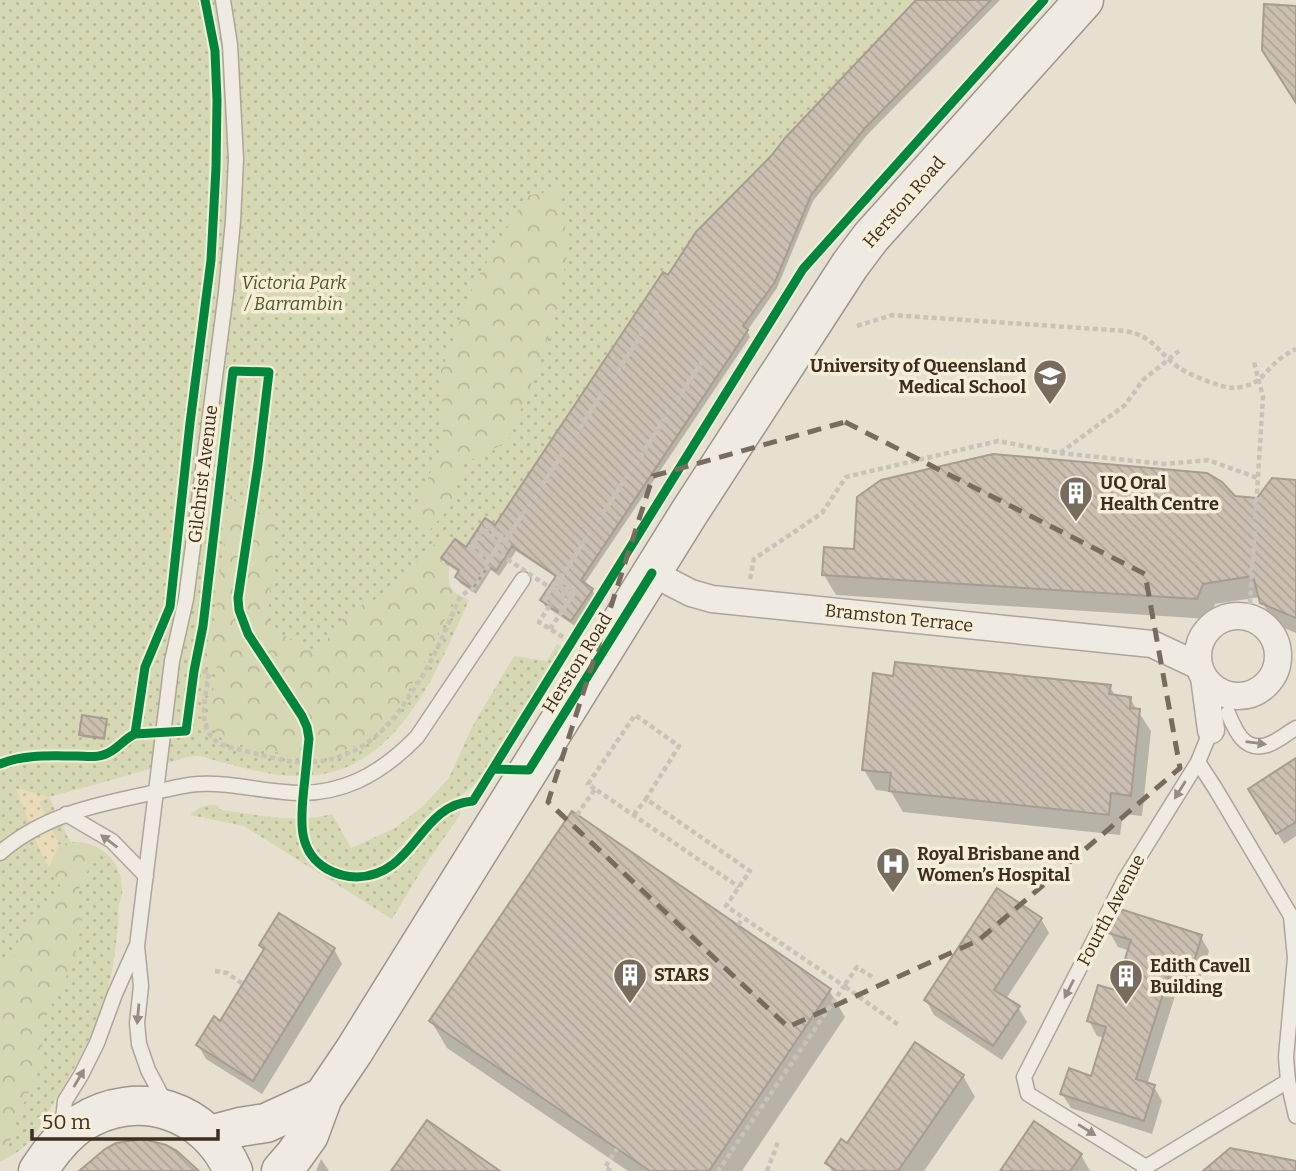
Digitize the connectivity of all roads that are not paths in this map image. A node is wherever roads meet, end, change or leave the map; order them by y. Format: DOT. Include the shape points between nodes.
graph roads {
  1 [pos="223,0"];
  2 [pos="1084,0"];
  3 [pos="652,573"];
  4 [pos="523,579"];
  5 [pos="1208,630"];
  6 [pos="1285,643"];
  7 [pos="1152,644"];
  8 [pos="1201,671"];
  9 [pos="1284,675"];
  10 [pos="1249,695"];
  11 [pos="1219,722"];
  12 [pos="1296,728"];
  13 [pos="1198,762"];
  14 [pos="157,792"];
  15 [pos="61,816"];
  16 [pos="0,853"];
  17 [pos="146,876"];
  18 [pos="136,946"];
  19 [pos="1287,1081"];
  20 [pos="323,1097"];
  21 [pos="169,1110"];
  22 [pos="1296,1116"];
  23 [pos="209,1135"];
  24 [pos="51,1161"];
  25 [pos="1145,1169"];
  26 [pos="233,1171"];
  27 [pos="281,1171"];
  1 -- 14 [label="lane, Gilchrist Avenue" via="236,159 233,221 197,519 172,661"];
  2 -- 3 [label="main road, Herston Road" via="871,237"];
  3 -- 7 [label="street, Bramston Terrace" via="712,599"];
  3 -- 20 [label="main road, Herston Road"];
  4 -- 14 [label="lane" via="417,737 383,768 340,788 316,793 216,784"];
  5 -- 6 [label="street" via="1230,617 1243,616 1256,620"];
  5 -- 7 [label="street, Bramston Terrace"];
  5 -- 8 [label="street" via="1198,653"];
  6 -- 9 [label="street" via="1277,667"];
  7 -- 8 [label="street, Bramston Terrace"];
  8 -- 10 [label="street" via="1223,694"];
  8 -- 11 [label="street, Fourth Avenue"];
  9 -- 10 [label="street"];
  10 -- 11 [label="street, Fourth Avenue"];
  11 -- 12 [label="lane, one-way" via="1255,746 1266,745"];
  11 -- 13 [label="lane, Fourth Avenue"];
  13 -- 19 [label="lane" via="1291,915 1295,958"];
  13 -- 25 [label="lane, Fourth Avenue, one-way" via="1124,881 1024,1077 1028,1094"];
  14 -- 15 [label="lane"];
  14 -- 17 [label="lane, Gilchrist Avenue"];
  15 -- 16 [label="lane"];
  17 -- 15 [label="lane, one-way" via="111,841"];
  17 -- 18 [label="lane, Gilchrist Avenue"];
  18 -- 21 [label="lane, Gilchrist Avenue, one-way" via="141,986 139,1044"];
  24 -- 18 [label="lane, Gilchrist Avenue, one-way" via="65,1101 97,1043"];
  19 -- 22 [label="lane"];
  19 -- 25 [label="lane"];
  20 -- 23 [label="main road" via="273,1120"];
  20 -- 27 [label="main road, Herston Road" via="309,1135"];
  21 -- 23 [label="main road"];
  21 -- 24 [label="main road" via="116,1109 83,1122"];
  23 -- 26 [label="main road"];
}
